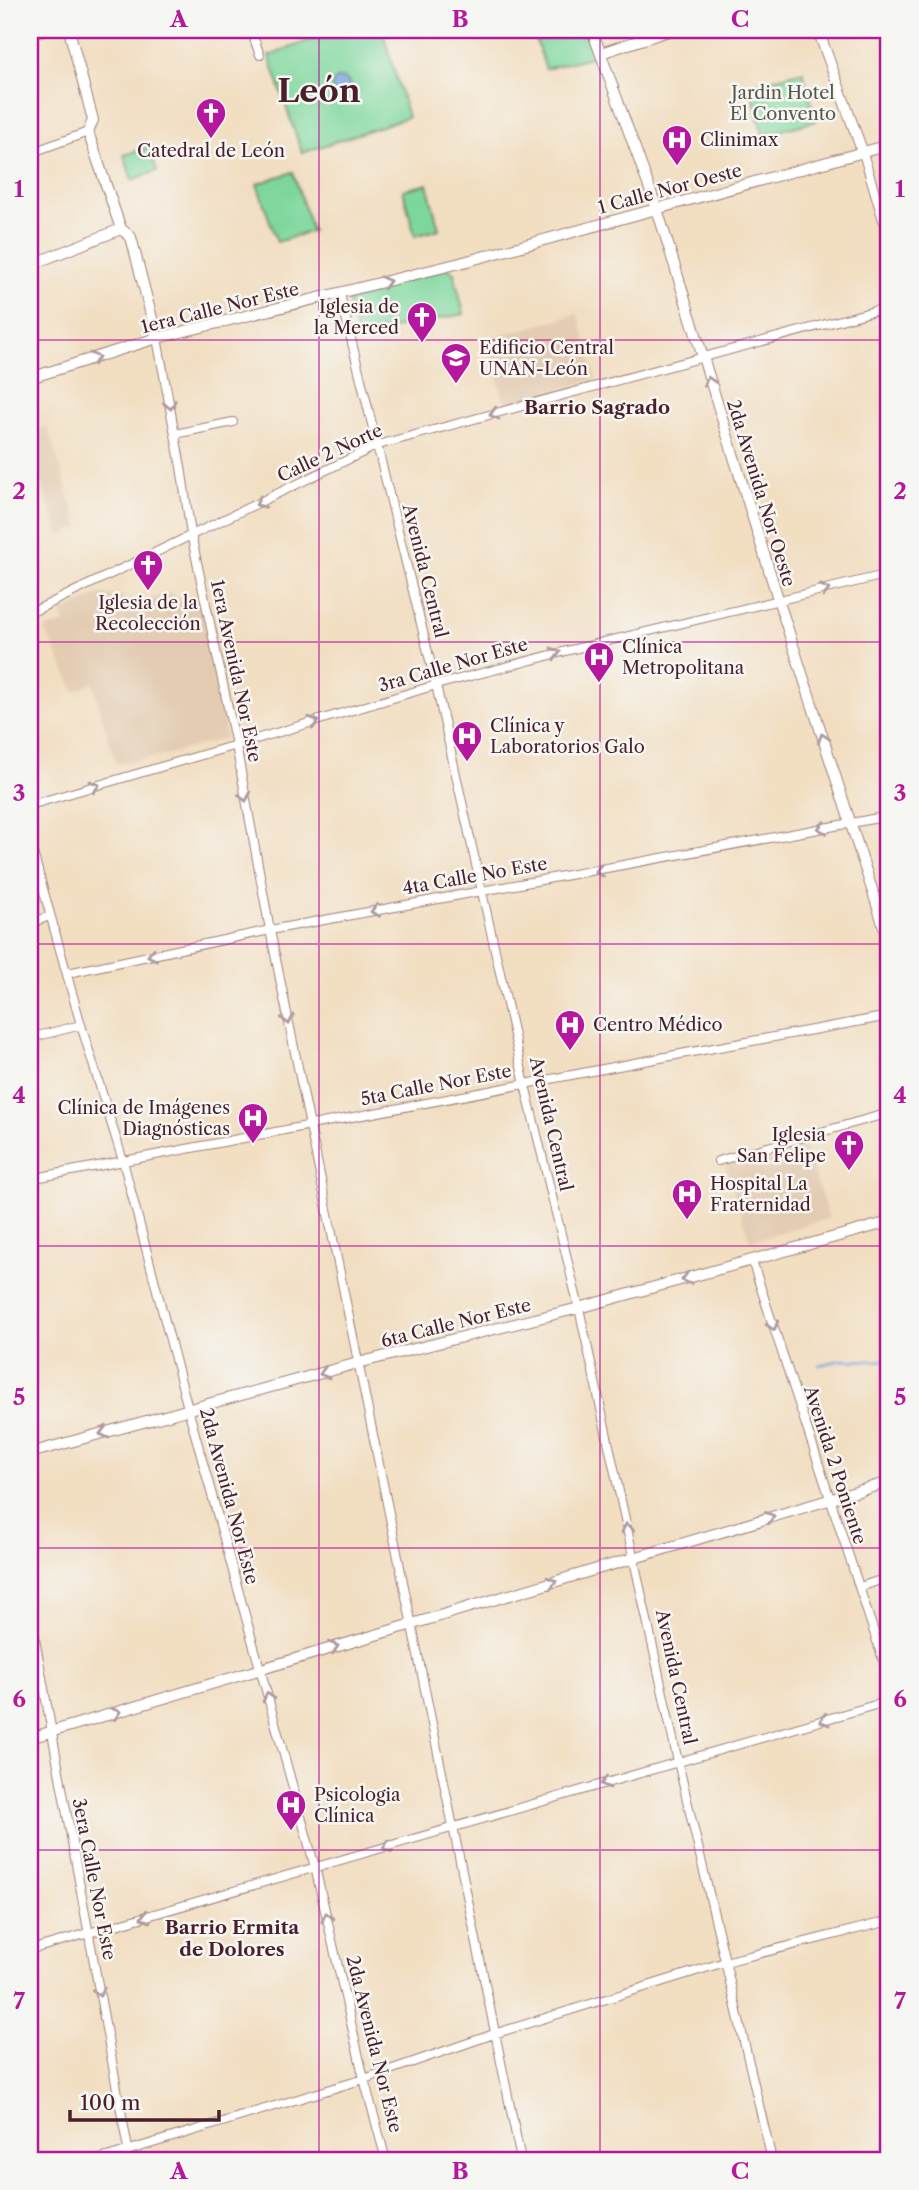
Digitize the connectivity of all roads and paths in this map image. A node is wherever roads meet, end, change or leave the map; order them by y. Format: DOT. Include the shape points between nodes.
graph roads {
  1 [pos="46,30"];
  2 [pos="69,30"];
  3 [pos="251,30"];
  4 [pos="592,30"];
  5 [pos="671,30"];
  6 [pos="818,30"];
  7 [pos="30,36"];
  8 [pos="601,53"];
  9 [pos="260,55"];
  10 [pos="88,132"];
  11 [pos="889,145"];
  12 [pos="30,153"];
  13 [pos="863,153"];
  14 [pos="657,209"];
  15 [pos="121,229"];
  16 [pos="889,240"];
  17 [pos="460,263"];
  18 [pos="30,265"];
  19 [pos="340,294"];
  20 [pos="889,307"];
  21 [pos="157,338"];
  22 [pos="702,358"];
  23 [pos="30,378"];
  24 [pos="233,422"];
  25 [pos="176,434"];
  26 [pos="378,445"];
  27 [pos="191,534"];
  28 [pos="889,574"];
  29 [pos="779,601"];
  30 [pos="30,612"];
  31 [pos="436,685"];
  32 [pos="236,746"];
  33 [pos="30,805"];
  34 [pos="889,816"];
  35 [pos="850,823"];
  36 [pos="30,842"];
  37 [pos="481,891"];
  38 [pos="50,916"];
  39 [pos="30,923"];
  40 [pos="270,930"];
  41 [pos="889,943"];
  42 [pos="68,973"];
  43 [pos="889,1016"];
  44 [pos="81,1025"];
  45 [pos="30,1038"];
  46 [pos="525,1085"];
  47 [pos="889,1113"];
  48 [pos="310,1125"];
  49 [pos="123,1161"];
  50 [pos="718,1161"];
  51 [pos="30,1179"];
  52 [pos="889,1222"];
  53 [pos="752,1261"];
  54 [pos="579,1308"];
  55 [pos="358,1363"];
  56 [pos="189,1410"];
  57 [pos="30,1453"];
  58 [pos="889,1482"];
  59 [pos="829,1500"];
  60 [pos="634,1558"];
  61 [pos="889,1577"];
  62 [pos="860,1587"];
  63 [pos="30,1612"];
  64 [pos="411,1625"];
  65 [pos="885,1650"];
  66 [pos="260,1670"];
  67 [pos="889,1678"];
  68 [pos="889,1701"];
  69 [pos="51,1732"];
  70 [pos="30,1738"];
  71 [pos="678,1762"];
  72 [pos="452,1828"];
  73 [pos="315,1867"];
  74 [pos="889,1921"];
  75 [pos="88,1933"];
  76 [pos="30,1950"];
  77 [pos="726,1962"];
  78 [pos="494,2035"];
  79 [pos="364,2079"];
  80 [pos="129,2156"];
  81 [pos="97,2160"];
  82 [pos="386,2160"];
  83 [pos="521,2160"];
  84 [pos="772,2160"];
  1 -- 7 [label="street"];
  2 -- 10 [label="street, 1era Avenida Nor Este" via="93,120"];
  3 -- 9 [label="street"];
  4 -- 8 [label="street, 2da Avenida Nor Oeste"];
  5 -- 8 [label="street"];
  6 -- 13 [label="street"];
  8 -- 14 [label="street, 2da Avenida Nor Oeste"];
  10 -- 12 [label="street"];
  10 -- 15 [label="street, 1era Avenida Nor Este"];
  11 -- 13 [label="street, 1 Calle Nor Oeste"];
  13 -- 14 [label="street, 1 Calle Nor Oeste"];
  13 -- 16 [label="street"];
  14 -- 17 [label="street, 1 Calle Nor Oeste"];
  14 -- 22 [label="street, 2da Avenida Nor Oeste"];
  15 -- 18 [label="street"];
  15 -- 21 [label="street, 1era Avenida Nor Este" via="131,237"];
  19 -- 17 [label="street, 1era Calle Nor Este, one-way"];
  19 -- 21 [label="street, 1era Calle Nor Este"];
  19 -- 26 [label="street, Avenida Central"];
  20 -- 22 [label="street, Calle 2 Norte"];
  23 -- 21 [label="street, 1era Calle Nor Este, one-way"];
  21 -- 25 [label="street, 1era Avenida Nor Este, one-way"];
  22 -- 26 [label="street, Calle 2 Norte, one-way"];
  29 -- 22 [label="street, 2da Avenida Nor Oeste, one-way"];
  24 -- 25 [label="street"];
  25 -- 27 [label="street, 1era Avenida Nor Este"];
  26 -- 27 [label="street, Calle 2 Norte, one-way"];
  26 -- 31 [label="street, Avenida Central"];
  27 -- 30 [label="street, Calle 2 Norte"];
  27 -- 32 [label="street, 1era Avenida Nor Este"];
  29 -- 28 [label="street, 3ra Calle Nor Este, one-way"];
  31 -- 29 [label="street, 3ra Calle Nor Este, one-way"];
  35 -- 29 [label="street, 2da Avenida Nor Oeste, one-way"];
  32 -- 31 [label="street, 3ra Calle Nor Este, one-way"];
  31 -- 37 [label="street, Avenida Central"];
  33 -- 32 [label="street, 3ra Calle Nor Este, one-way"];
  32 -- 40 [label="street, 1era Avenida Nor Este, one-way"];
  34 -- 35 [label="street, 4ta Calle No Este"];
  35 -- 37 [label="street, 4ta Calle No Este, one-way"];
  35 -- 41 [label="street, 2da Avenida Nor Oeste"];
  36 -- 38 [label="street, 2da Avenida Nor Este"];
  37 -- 40 [label="street, 4ta Calle No Este, one-way"];
  37 -- 46 [label="street, Avenida Central"];
  38 -- 39 [label="street"];
  38 -- 42 [label="street, 2da Avenida Nor Este"];
  40 -- 42 [label="street, 4ta Calle No Este, one-way"];
  40 -- 48 [label="street, 1era Avenida Nor Este, one-way"];
  42 -- 44 [label="street, 2da Avenida Nor Este"];
  43 -- 46 [label="street, 5ta Calle Nor Este"];
  44 -- 45 [label="street"];
  44 -- 49 [label="street, 2da Avenida Nor Este"];
  46 -- 48 [label="street, 5ta Calle Nor Este"];
  46 -- 54 [label="street, Avenida Central"];
  47 -- 50 [label="street"];
  48 -- 49 [label="street, 5ta Calle Nor Este"];
  48 -- 55 [label="street"];
  49 -- 51 [label="street, 5ta Calle Nor Este"];
  49 -- 56 [label="street, 2da Avenida Nor Este"];
  52 -- 53 [label="street, 6ta Calle Nor Este"];
  53 -- 54 [label="street, 6ta Calle Nor Este, one-way"];
  53 -- 59 [label="street, Avenida 2 Poniente, one-way"];
  54 -- 55 [label="street, 6ta Calle Nor Este"];
  60 -- 54 [label="street, Avenida Central, one-way"];
  55 -- 56 [label="street, 6ta Calle Nor Este, one-way"];
  55 -- 64 [label="street"];
  56 -- 57 [label="street, 6ta Calle Nor Este, one-way"];
  56 -- 66 [label="street, 2da Avenida Nor Este"];
  58 -- 59 [label="street"];
  60 -- 59 [label="street, one-way"];
  59 -- 62 [label="street, Avenida 2 Poniente"];
  64 -- 60 [label="street, one-way"];
  60 -- 71 [label="street, Avenida Central"];
  61 -- 62 [label="street"];
  62 -- 65 [label="street, Avenida 2 Poniente"];
  63 -- 69 [label="street, 3era Calle Nor Este"];
  66 -- 64 [label="street, one-way"];
  64 -- 72 [label="street"];
  65 -- 67 [label="street, Avenida 2 Poniente"];
  69 -- 66 [label="street, one-way"];
  73 -- 66 [label="street, 2da Avenida Nor Este, one-way"];
  68 -- 71 [label="street, one-way"];
  69 -- 70 [label="street"];
  69 -- 75 [label="street, 3era Calle Nor Este"];
  71 -- 72 [label="street, one-way"];
  71 -- 77 [label="street, Avenida Central"];
  72 -- 73 [label="street, one-way"];
  72 -- 78 [label="street"];
  73 -- 75 [label="street, one-way"];
  79 -- 73 [label="street, 2da Avenida Nor Este, one-way"];
  74 -- 77 [label="street"];
  75 -- 76 [label="street"];
  75 -- 80 [label="street, 3era Calle Nor Este, one-way"];
  77 -- 78 [label="street"];
  77 -- 84 [label="street, Avenida Central"];
  78 -- 79 [label="street"];
  78 -- 83 [label="street"];
  79 -- 80 [label="street"];
  79 -- 82 [label="street, 2da Avenida Nor Este"];
  80 -- 81 [label="street"];
}
